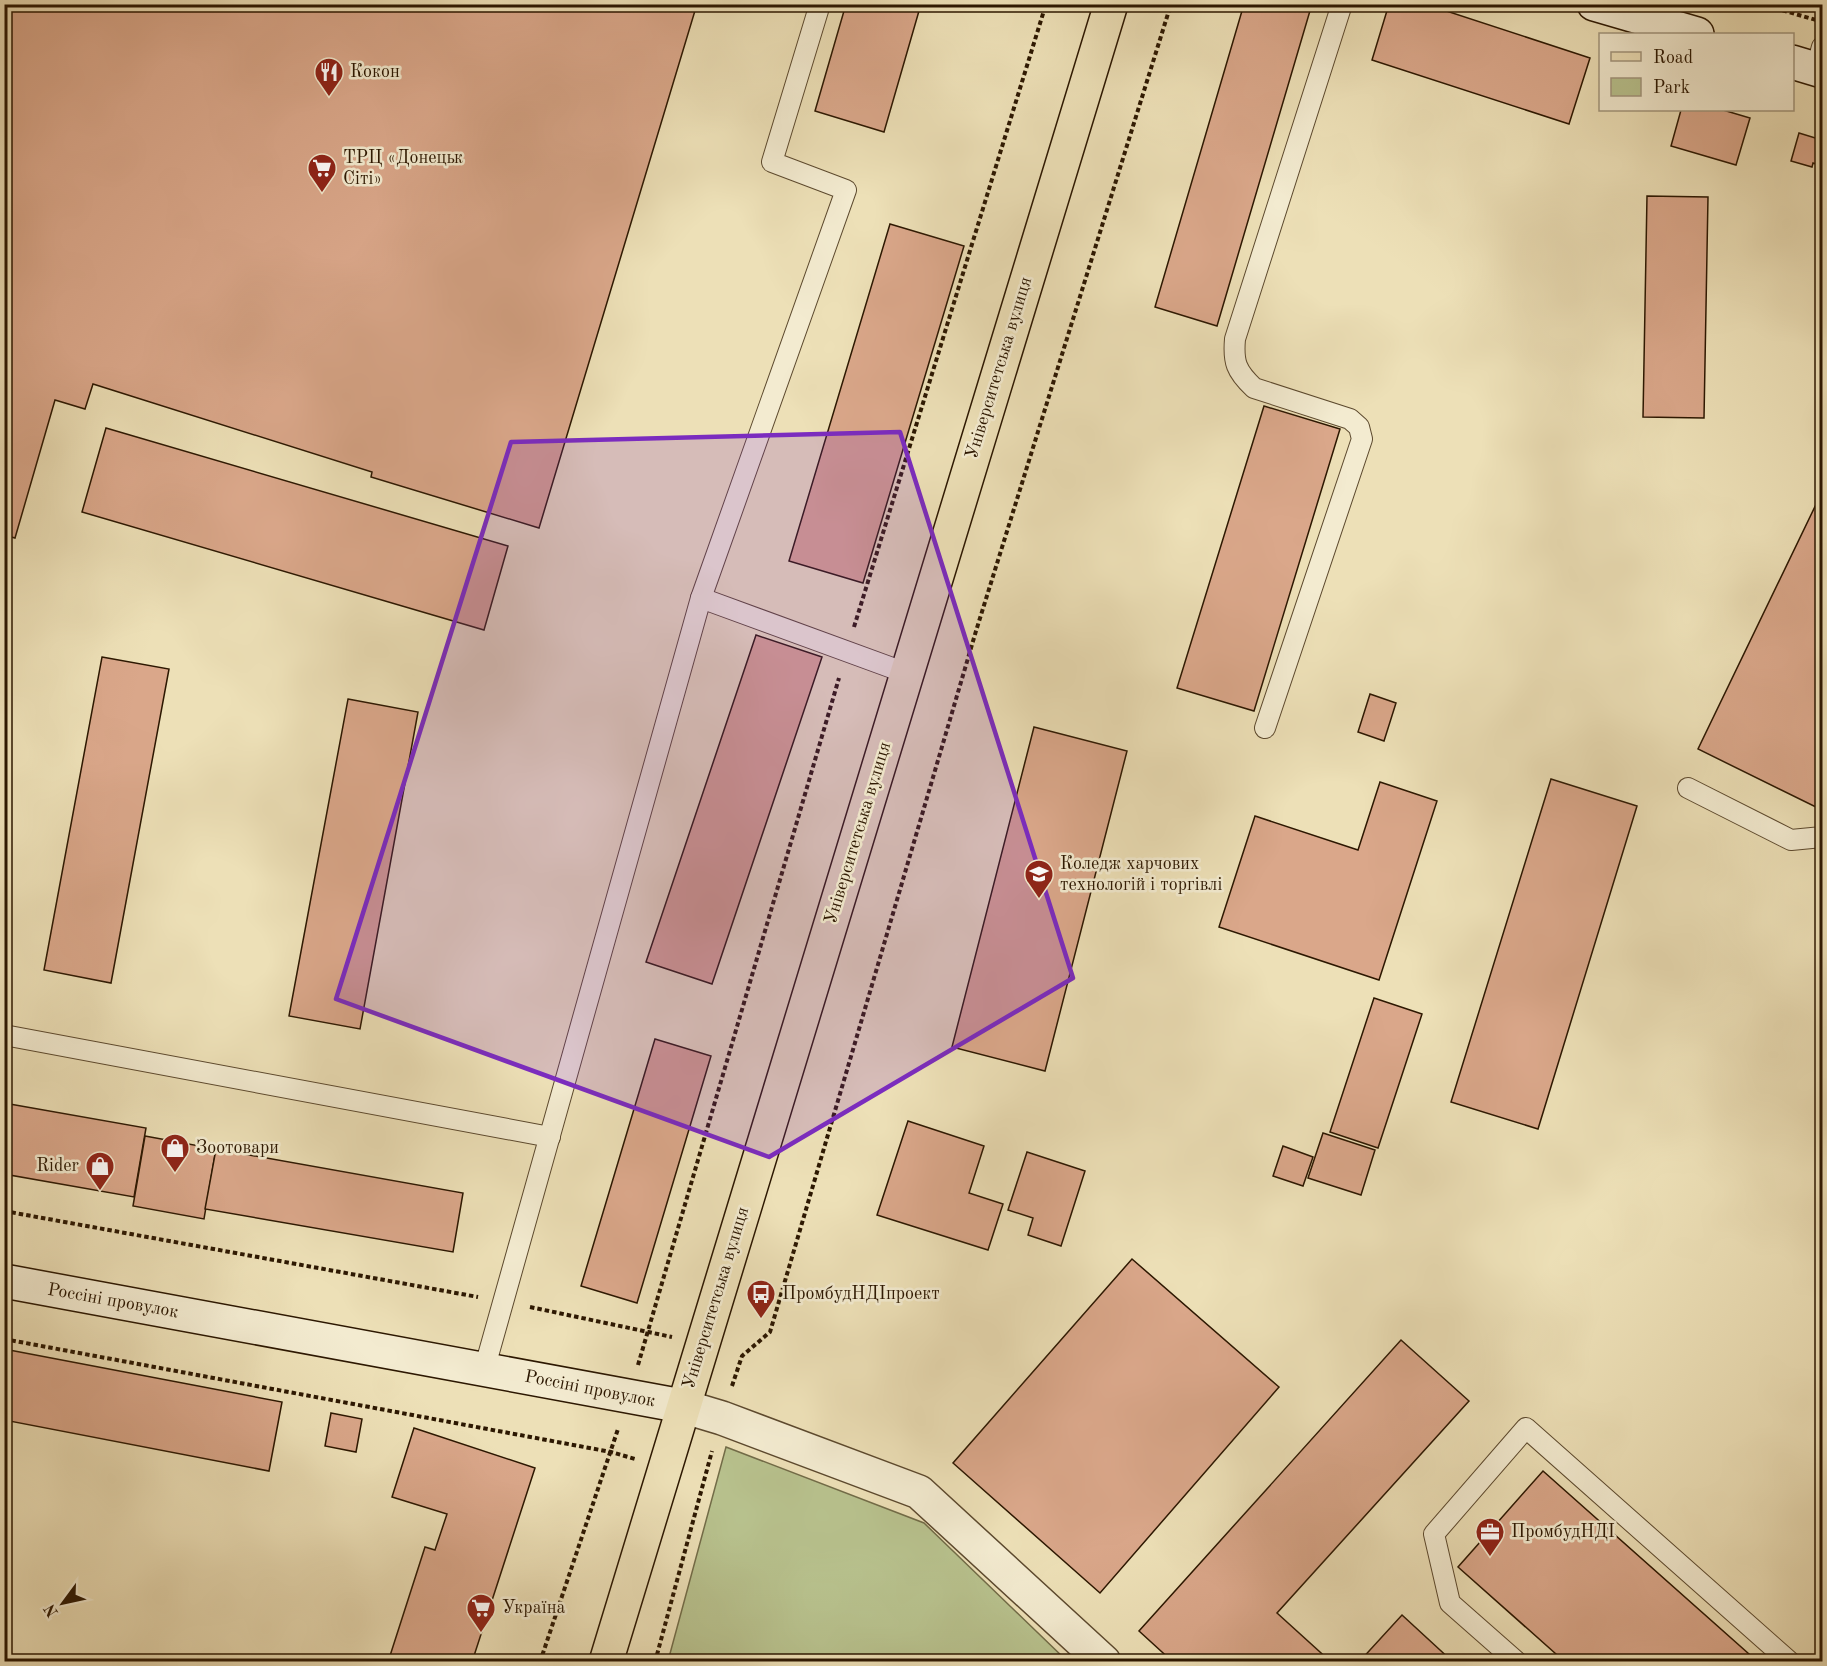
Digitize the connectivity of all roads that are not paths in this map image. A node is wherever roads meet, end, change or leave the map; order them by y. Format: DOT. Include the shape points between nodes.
graph roads {
  1 [pos="820,4"];
  2 [pos="1110,4"];
  3 [pos="1342,4"];
  4 [pos="1594,4"];
  5 [pos="1694,33"];
  6 [pos="701,598"];
  7 [pos="906,673"];
  8 [pos="1265,728"];
  9 [pos="1688,788"];
  10 [pos="1822,837"];
  11 [pos="4,1035"];
  12 [pos="550,1137"];
  13 [pos="4,1281"];
  14 [pos="484,1370"];
  15 [pos="682,1406"];
  16 [pos="606,1662"];
  17 [pos="1104,1662"];
  18 [pos="1517,1662"];
  19 [pos="1790,1662"];
  1 -- 6 [label="lane" via="772,162 846,190"];
  2 -- 7 [label="main road, Університетська вулиця"];
  3 -- 8 [label="lane" via="1234,346 1236,368 1254,388 1350,419 1359,427 1362,439"];
  4 -- 5 [label="street"];
  6 -- 7 [label="lane"];
  6 -- 12 [label="lane"];
  7 -- 15 [label="main road, Університетська вулиця"];
  9 -- 10 [label="lane" via="1791,840"];
  11 -- 12 [label="lane"];
  12 -- 14 [label="lane"];
  13 -- 14 [label="street, Россіні провулок"];
  14 -- 15 [label="street, Россіні провулок"];
  15 -- 16 [label="main road, Університетська вулиця"];
  15 -- 17 [label="street, Россіні провулок" via="919,1492"];
  18 -- 19 [label="lane" via="1450,1604 1434,1534 1527,1428"];
}
